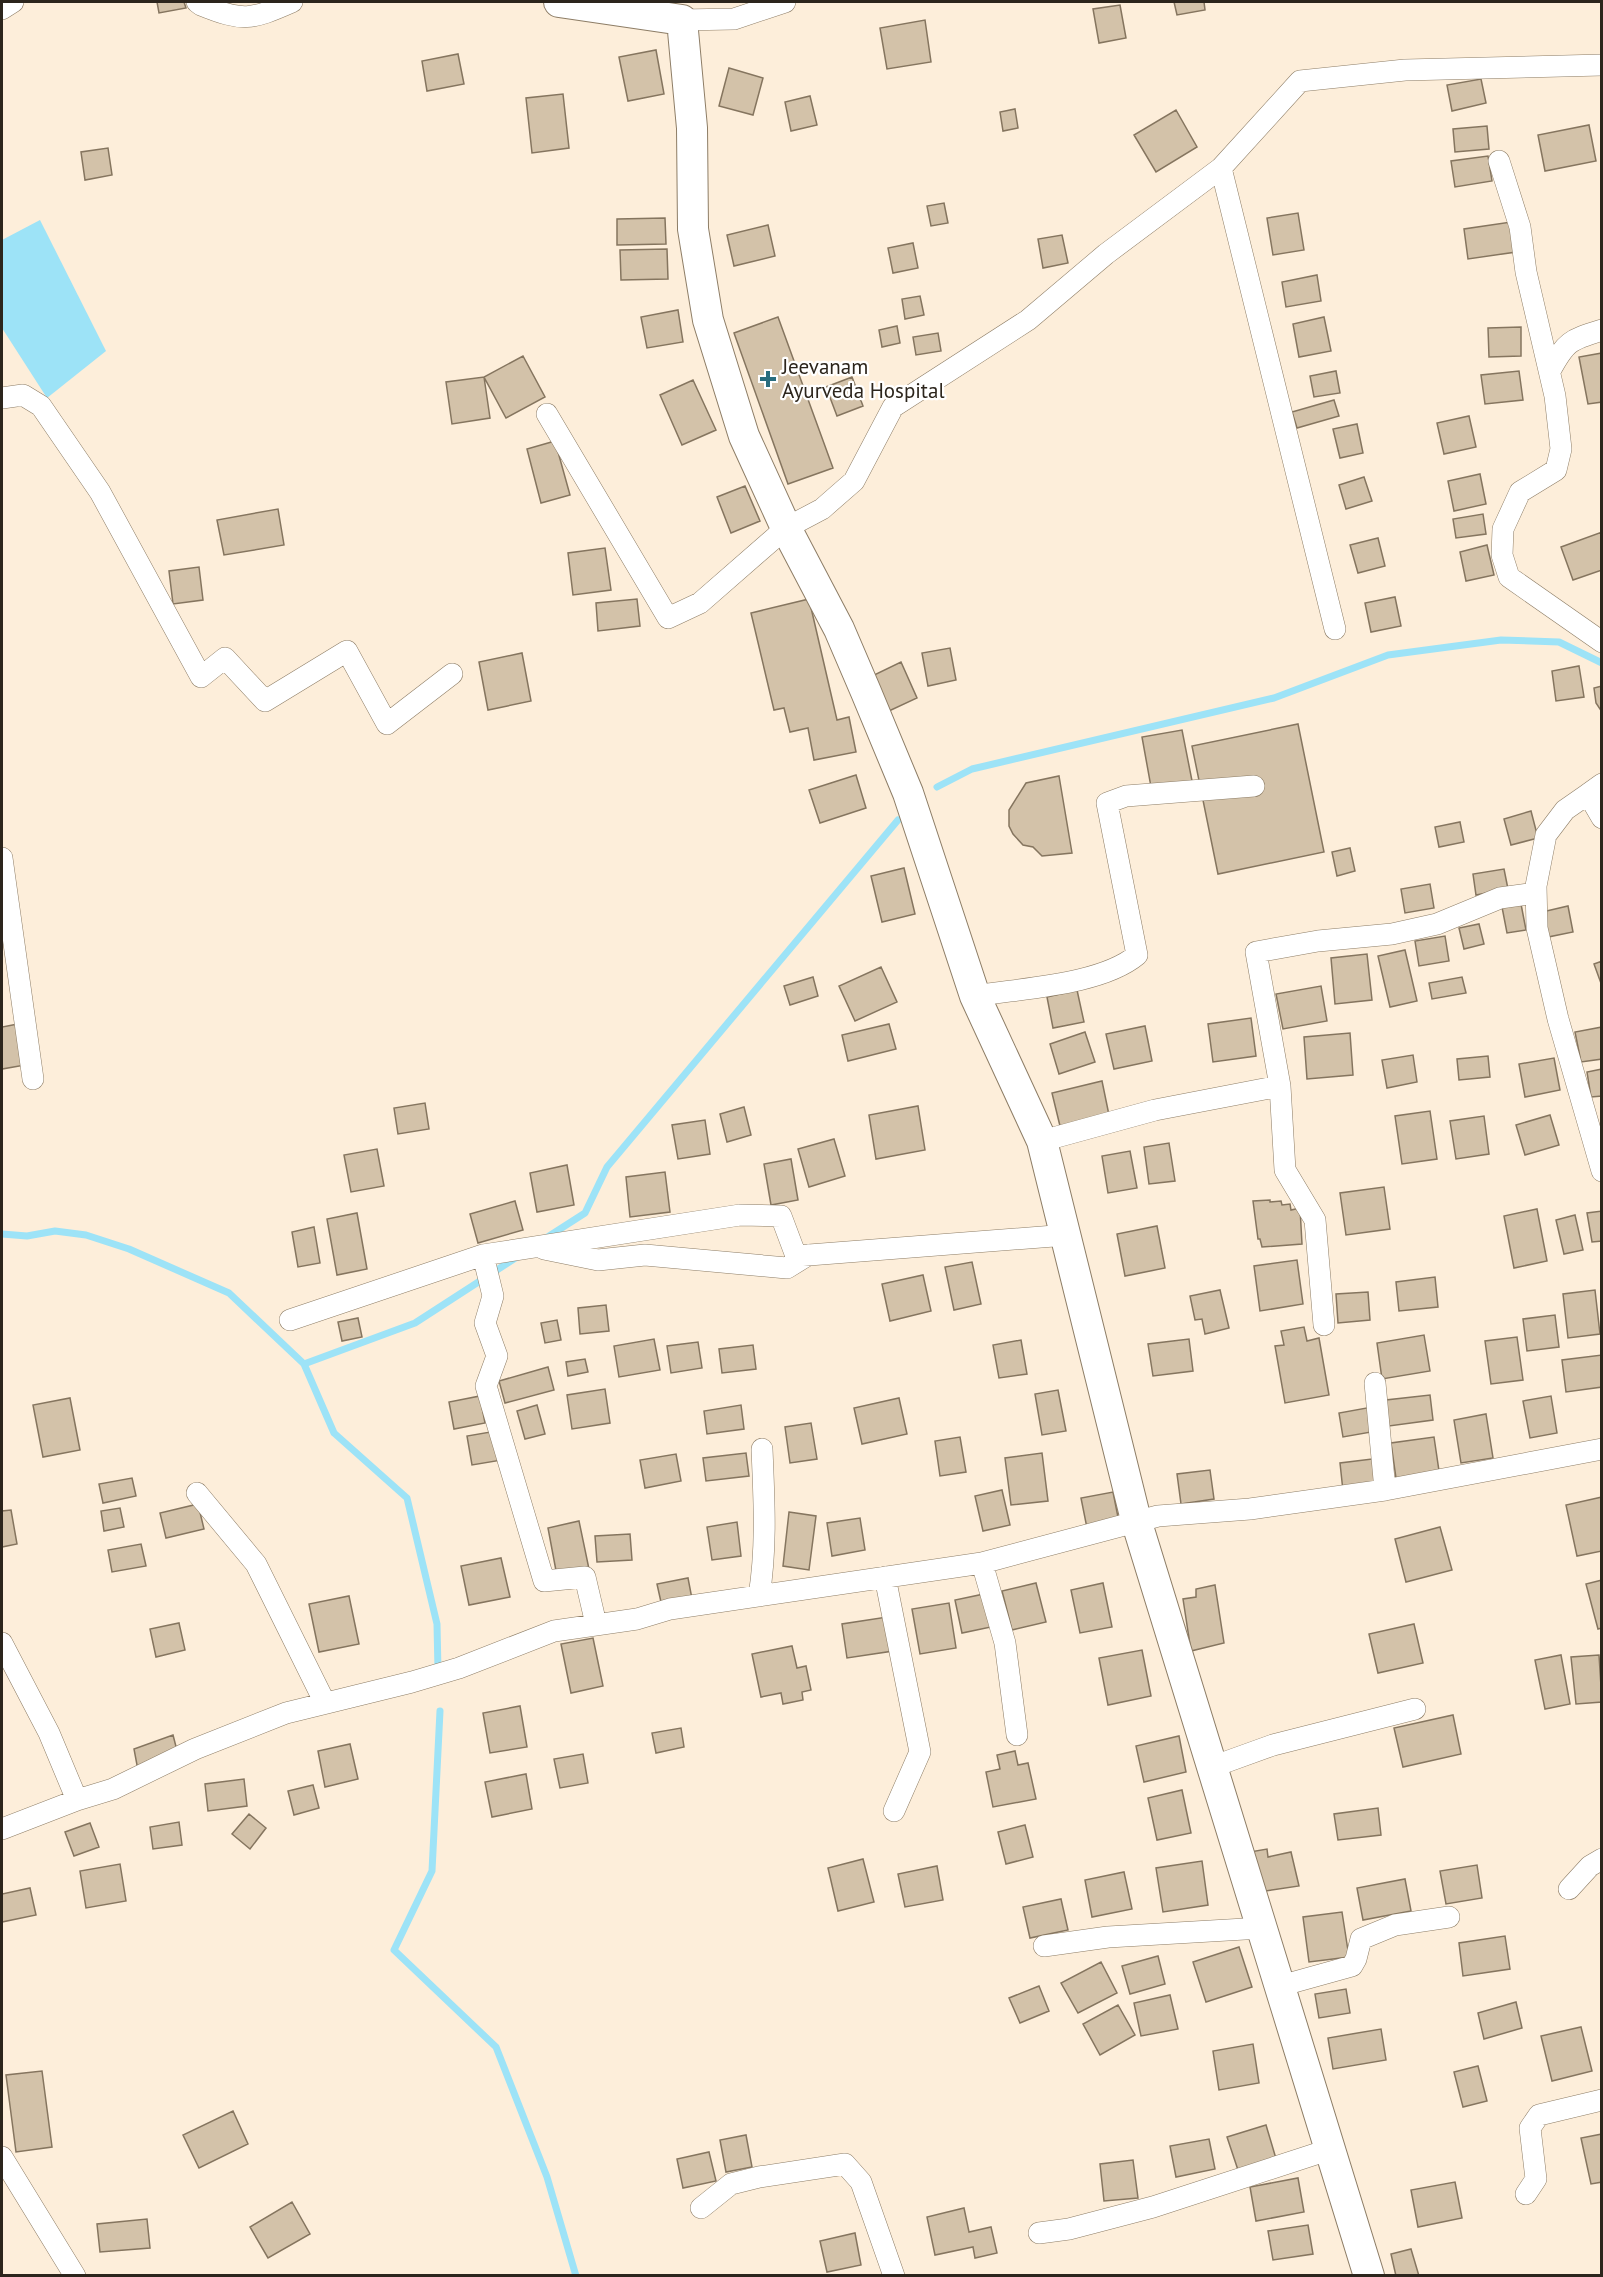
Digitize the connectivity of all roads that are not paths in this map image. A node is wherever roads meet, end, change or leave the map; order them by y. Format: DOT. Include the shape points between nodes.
graph roads {
  1 [pos="13,2"];
  2 [pos="197,2"];
  3 [pos="292,2"];
  4 [pos="558,2"];
  5 [pos="785,2"];
  6 [pos="2,9"];
  7 [pos="682,20"];
  8 [pos="1602,65"];
  9 [pos="1499,161"];
  10 [pos="1221,168"];
  11 [pos="1602,330"];
  12 [pos="1550,371"];
  13 [pos="2,398"];
  14 [pos="547,414"];
  15 [pos="786,528"];
  16 [pos="1335,629"];
  17 [pos="1602,642"];
  18 [pos="452,674"];
  19 [pos="1254,786"];
  20 [pos="1595,789"];
  21 [pos="1602,818"];
  22 [pos="2,858"];
  23 [pos="1536,893"];
  24 [pos="975,996"];
  25 [pos="33,1079"];
  26 [pos="1280,1086"];
  27 [pos="1042,1141"];
  28 [pos="1602,1171"];
  29 [pos="1067,1235"];
  30 [pos="534,1246"];
  31 [pos="483,1255"];
  32 [pos="808,1255"];
  33 [pos="290,1320"];
  34 [pos="1324,1325"];
  35 [pos="1375,1383"];
  36 [pos="762,1449"];
  37 [pos="1602,1449"];
  38 [pos="1385,1490"];
  39 [pos="197,1493"];
  40 [pos="1136,1520"];
  41 [pos="981,1563"];
  42 [pos="885,1577"];
  43 [pos="759,1596"];
  44 [pos="596,1624"];
  45 [pos="2,1643"];
  46 [pos="325,1703"];
  47 [pos="1416,1709"];
  48 [pos="1017,1735"];
  49 [pos="1212,1767"];
  50 [pos="77,1800"];
  51 [pos="894,1811"];
  52 [pos="2,1829"];
  53 [pos="1602,1859"];
  54 [pos="1569,1889"];
  55 [pos="1449,1917"];
  56 [pos="1262,1928"];
  57 [pos="1044,1946"];
  58 [pos="1280,1986"];
  59 [pos="1602,2100"];
  60 [pos="1331,2149"];
  61 [pos="2,2157"];
  62 [pos="1526,2194"];
  63 [pos="702,2208"];
  64 [pos="1039,2233"];
  65 [pos="75,2276"];
  66 [pos="894,2276"];
  67 [pos="1369,2276"];
  1 -- 6 [label="street"];
  2 -- 3 [label="street" via="238,18 257,17"];
  4 -- 7 [label="street"];
  5 -- 7 [label="street" via="734,19"];
  7 -- 15 [label="street" via="692,128 693,229 708,320 744,436"];
  8 -- 10 [label="street" via="1405,70 1300,81"];
  9 -- 12 [label="street" via="1520,226 1526,273"];
  10 -- 15 [label="street" via="1106,254 1028,320 893,407 854,481 822,510"];
  10 -- 16 [label="street"];
  11 -- 12 [label="street" via="1572,339"];
  12 -- 17 [label="street" via="1561,449 1556,470 1520,492 1503,529 1502,555 1509,576"];
  13 -- 18 [label="street" via="23,395 41,406 100,492 201,677 225,658 265,701 347,651 387,724"];
  14 -- 15 [label="street" via="668,618 700,603"];
  15 -- 24 [label="street" via="839,629 903,783"];
  19 -- 24 [label="street" via="1126,796 1107,803 1137,955 1124,966 1074,980"];
  20 -- 21 [label="street"];
  20 -- 23 [label="street" via="1564,810 1546,835"];
  22 -- 25 [label="street"];
  23 -- 26 [label="street" via="1500,898 1437,924 1392,934 1256,952"];
  23 -- 28 [label="street" via="1537,928 1558,1019"];
  24 -- 27 [label="street"];
  26 -- 27 [label="street" via="1155,1110"];
  26 -- 34 [label="street" via="1284,1170 1315,1220"];
  27 -- 29 [label="street"];
  29 -- 32 [label="street"];
  29 -- 40 [label="street"];
  30 -- 31 [label="street"];
  30 -- 32 [label="street" via="598,1260 645,1255 787,1268"];
  30 -- 32 [label="street" via="740,1215 781,1216 796,1256"];
  31 -- 33 [label="street"];
  31 -- 44 [label="street" via="493,1296 485,1323 497,1356 486,1386 544,1581 585,1577"];
  35 -- 38 [label="street"];
  36 -- 43 [label="street" via="764,1532"];
  37 -- 38 [label="street"];
  38 -- 40 [label="street"];
  39 -- 46 [label="street" via="256,1564"];
  40 -- 41 [label="street"];
  40 -- 49 [label="street"];
  41 -- 42 [label="street"];
  41 -- 48 [label="street" via="1005,1643"];
  42 -- 43 [label="street"];
  42 -- 51 [label="street" via="920,1752"];
  43 -- 44 [label="street"];
  44 -- 46 [label="street" via="554,1631 431,1677"];
  45 -- 50 [label="street" via="49,1733"];
  46 -- 50 [label="street" via="276,1717 195,1749 112,1789"];
  47 -- 49 [label="street" via="1273,1745"];
  49 -- 56 [label="street"];
  50 -- 52 [label="street"];
  53 -- 54 [label="street"];
  55 -- 58 [label="street" via="1395,1925 1361,1939 1352,1966"];
  56 -- 57 [label="street" via="1107,1937"];
  56 -- 58 [label="street"];
  58 -- 60 [label="street"];
  59 -- 62 [label="street" via="1539,2115 1530,2128 1536,2179"];
  60 -- 64 [label="street" via="1153,2207"];
  60 -- 67 [label="street"];
  61 -- 65 [label="street"];
  63 -- 66 [label="street" via="731,2184 845,2164 861,2182"];
}
